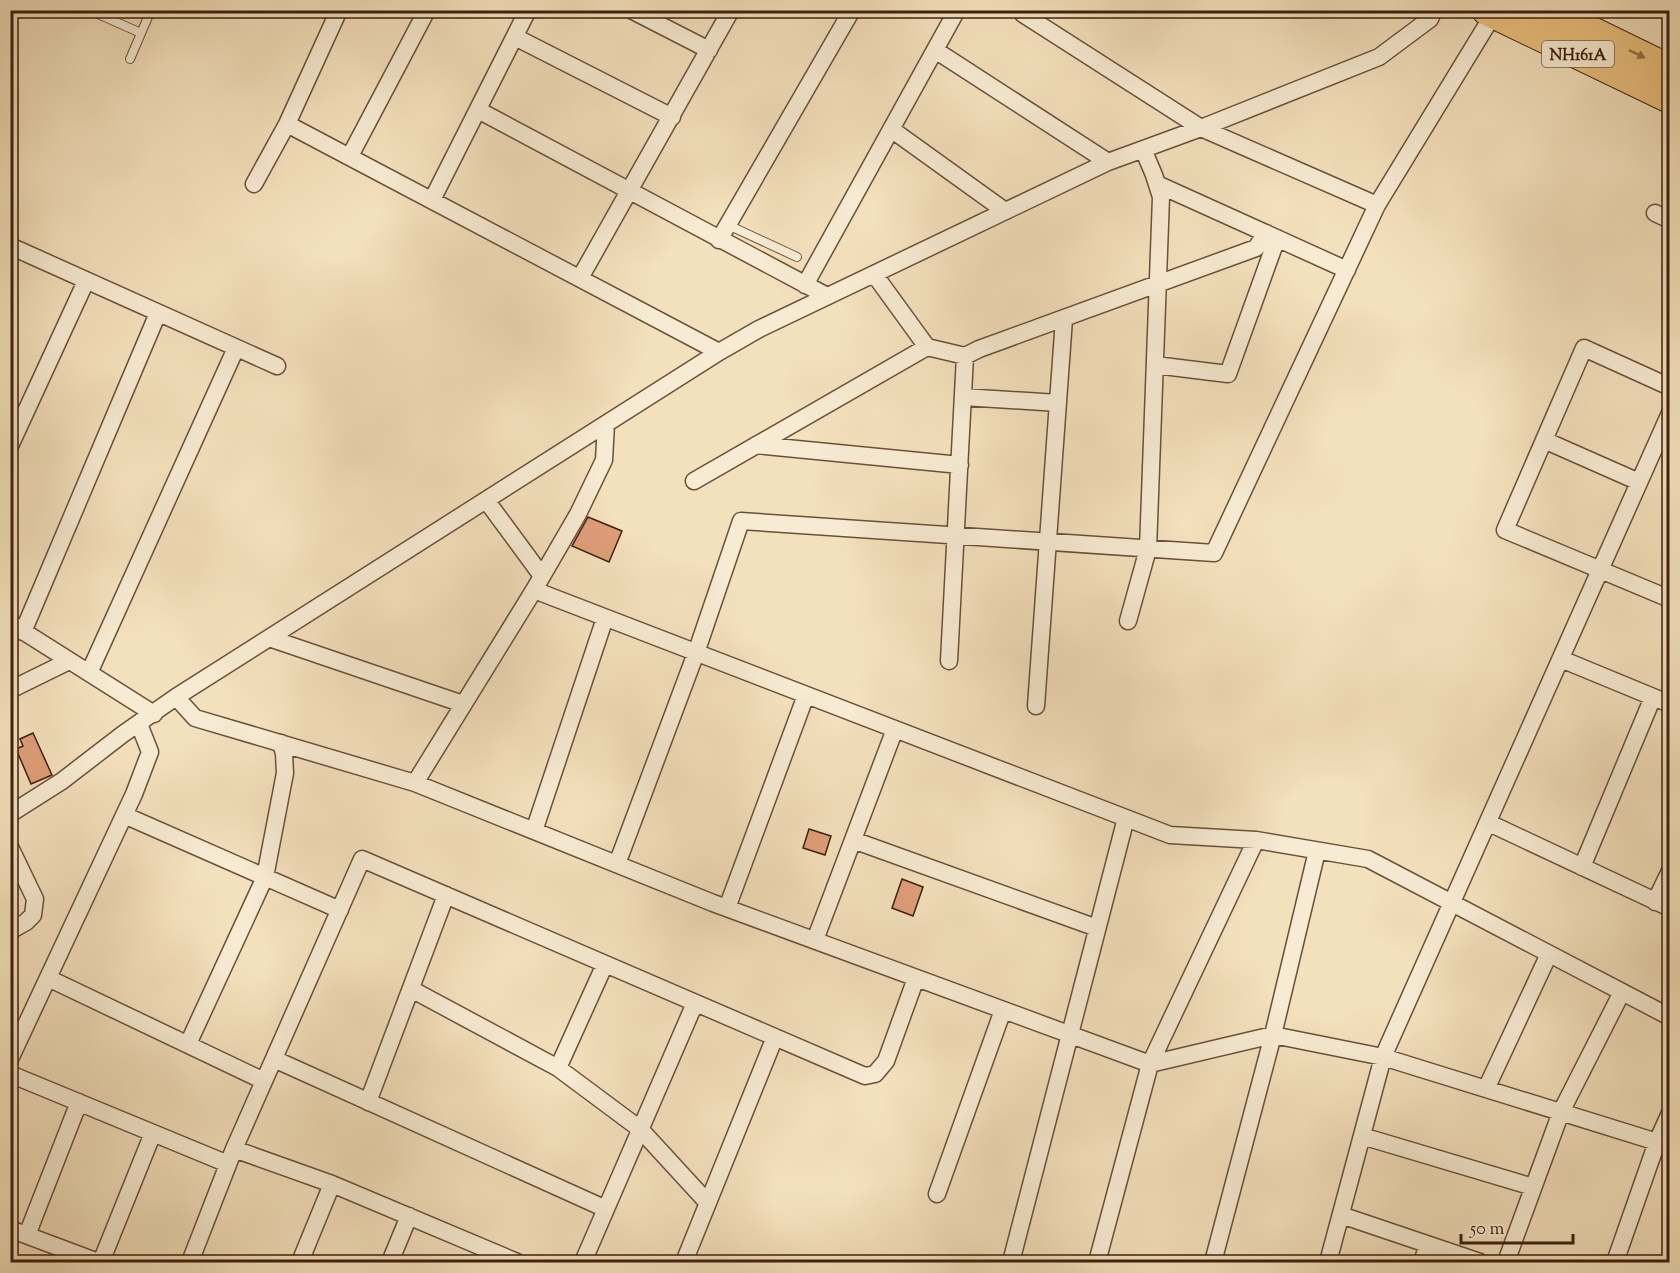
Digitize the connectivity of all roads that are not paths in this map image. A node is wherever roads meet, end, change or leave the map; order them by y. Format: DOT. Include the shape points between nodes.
graph roads {
  1 [pos="89,10"];
  2 [pos="151,10"];
  3 [pos="339,10"];
  4 [pos="428,10"];
  5 [pos="528,10"];
  6 [pos="631,10"];
  7 [pos="732,10"];
  8 [pos="852,10"];
  9 [pos="957,10"];
  10 [pos="1022,10"];
  11 [pos="1434,10"];
  12 [pos="1547,10"];
  13 [pos="1492,12"];
  14 [pos="141,33"];
  15 [pos="515,37"];
  16 [pos="709,50"];
  17 [pos="935,50"];
  18 [pos="130,58"];
  19 [pos="1670,70"];
  20 [pos="1670,98"];
  21 [pos="478,110"];
  22 [pos="672,117"];
  23 [pos="287,124"];
  24 [pos="1201,128"];
  25 [pos="891,129"];
  26 [pos="1143,149"];
  27 [pos="350,156"];
  28 [pos="1108,162"];
  29 [pos="254,184"];
  30 [pos="1157,184"];
  31 [pos="629,192"];
  32 [pos="432,200"];
  33 [pos="1377,205"];
  34 [pos="1005,211"];
  35 [pos="724,232"];
  36 [pos="1271,236"];
  37 [pos="10,246"];
  38 [pos="797,256"];
  39 [pos="1347,270"];
  40 [pos="874,274"];
  41 [pos="580,279"];
  42 [pos="86,281"];
  43 [pos="1158,283"];
  44 [pos="805,285"];
  45 [pos="827,296"];
  46 [pos="158,313"];
  47 [pos="1064,319"];
  48 [pos="927,347"];
  49 [pos="236,348"];
  50 [pos="719,352"];
  51 [pos="965,356"];
  52 [pos="1155,365"];
  53 [pos="277,366"];
  54 [pos="1670,387"];
  55 [pos="963,397"];
  56 [pos="1058,403"];
  57 [pos="1670,413"];
  58 [pos="606,424"];
  59 [pos="14,427"];
  60 [pos="1544,440"];
  61 [pos="756,445"];
  62 [pos="10,446"];
  63 [pos="960,465"];
  64 [pos="694,481"];
  65 [pos="1639,482"];
  66 [pos="486,500"];
  67 [pos="956,536"];
  68 [pos="1048,542"];
  69 [pos="1148,549"];
  70 [pos="1600,571"];
  71 [pos="538,583"];
  72 [pos="1670,599"];
  73 [pos="605,618"];
  74 [pos="1128,621"];
  75 [pos="17,627"];
  76 [pos="269,638"];
  77 [pos="696,653"];
  78 [pos="1562,658"];
  79 [pos="69,661"];
  80 [pos="949,661"];
  81 [pos="89,673"];
  82 [pos="10,690"];
  83 [pos="806,695"];
  84 [pos="176,697"];
  85 [pos="1653,698"];
  86 [pos="463,704"];
  87 [pos="1670,704"];
  88 [pos="1036,706"];
  89 [pos="154,714"];
  90 [pos="139,724"];
  91 [pos="895,729"];
  92 [pos="281,743"];
  93 [pos="415,783"];
  94 [pos="10,814"];
  95 [pos="124,815"];
  96 [pos="1126,818"];
  97 [pos="1489,823"];
  98 [pos="534,831"];
  99 [pos="853,840"];
  100 [pos="1256,840"];
  101 [pos="10,847"];
  102 [pos="1317,851"];
  103 [pos="617,864"];
  104 [pos="1582,867"];
  105 [pos="1670,871"];
  106 [pos="265,877"];
  107 [pos="446,895"];
  108 [pos="1453,903"];
  109 [pos="1662,905"];
  110 [pos="727,908"];
  111 [pos="340,910"];
  112 [pos="1097,928"];
  113 [pos="10,931"];
  114 [pos="815,940"];
  115 [pos="1549,954"];
  116 [pos="605,964"];
  117 [pos="48,978"];
  118 [pos="916,978"];
  119 [pos="411,989"];
  120 [pos="1622,992"];
  121 [pos="695,1003"];
  122 [pos="1003,1010"];
  123 [pos="1670,1017"];
  124 [pos="1069,1034"];
  125 [pos="1273,1035"];
  126 [pos="775,1037"];
  127 [pos="188,1044"];
  128 [pos="1383,1057"];
  129 [pos="10,1059"];
  130 [pos="274,1059"];
  131 [pos="1150,1064"];
  132 [pos="558,1068"];
  133 [pos="10,1074"];
  134 [pos="264,1081"];
  135 [pos="1486,1089"];
  136 [pos="79,1102"];
  137 [pos="368,1102"];
  138 [pos="1561,1112"];
  139 [pos="1670,1113"];
  140 [pos="640,1130"];
  141 [pos="153,1133"];
  142 [pos="1362,1136"];
  143 [pos="1657,1142"];
  144 [pos="231,1156"];
  145 [pos="332,1185"];
  146 [pos="1533,1187"];
  147 [pos="937,1194"];
  148 [pos="707,1202"];
  149 [pos="606,1209"];
  150 [pos="1341,1215"];
  151 [pos="409,1216"];
  152 [pos="10,1229"];
  153 [pos="27,1235"];
  154 [pos="1428,1245"];
  155 [pos="481,1255"];
  156 [pos="1616,1262"];
  157 [pos="99,1263"];
  158 [pos="190,1263"];
  159 [pos="300,1263"];
  160 [pos="390,1263"];
  161 [pos="517,1263"];
  162 [pos="583,1263"];
  163 [pos="684,1263"];
  164 [pos="1011,1263"];
  165 [pos="1097,1263"];
  166 [pos="1213,1263"];
  167 [pos="1328,1263"];
  168 [pos="1422,1263"];
  169 [pos="1480,1263"];
  170 [pos="1506,1263"];
  1 -- 14 [label="lane"];
  2 -- 14 [label="lane"];
  3 -- 23 [label="street"];
  4 -- 27 [label="street"];
  5 -- 15 [label="street"];
  6 -- 16 [label="street"];
  7 -- 16 [label="street"];
  8 -- 35 [label="street"];
  9 -- 17 [label="street"];
  10 -- 24 [label="street"];
  11 -- 24 [label="street" via="1430,19 1379,57"];
  12 -- 19 [label="highway, NH161A, one-way"];
  13 -- 20 [label="highway, NH161A"];
  13 -- 33 [label="street"];
  14 -- 18 [label="lane"];
  15 -- 21 [label="street"];
  15 -- 22 [label="street"];
  16 -- 22 [label="street"];
  17 -- 25 [label="street"];
  17 -- 28 [label="street"];
  21 -- 31 [label="street"];
  21 -- 32 [label="street"];
  22 -- 31 [label="street"];
  23 -- 27 [label="street"];
  23 -- 29 [label="street"];
  24 -- 26 [label="street"];
  24 -- 33 [label="street"];
  25 -- 34 [label="street"];
  25 -- 44 [label="street"];
  26 -- 28 [label="street"];
  26 -- 30 [label="street"];
  27 -- 32 [label="street"];
  28 -- 34 [label="street"];
  30 -- 36 [label="street"];
  30 -- 43 [label="street" via="1161,197"];
  31 -- 35 [label="street"];
  31 -- 41 [label="street"];
  32 -- 41 [label="street"];
  33 -- 39 [label="street"];
  34 -- 40 [label="street"];
  35 -- 38 [label="lane"];
  35 -- 44 [label="street"];
  36 -- 39 [label="street"];
  36 -- 43 [label="street" via="1256,248"];
  36 -- 52 [label="street" via="1228,374"];
  37 -- 42 [label="street"];
  39 -- 69 [label="street" via="1214,553"];
  40 -- 45 [label="street"];
  40 -- 48 [label="street"];
  41 -- 50 [label="street"];
  42 -- 46 [label="street"];
  42 -- 59 [label="street"];
  43 -- 47 [label="street"];
  43 -- 52 [label="street"];
  44 -- 45 [label="street"];
  45 -- 50 [label="street"];
  46 -- 49 [label="street"];
  46 -- 75 [label="street"];
  47 -- 51 [label="street"];
  47 -- 56 [label="street"];
  48 -- 51 [label="street"];
  48 -- 61 [label="street"];
  49 -- 53 [label="street"];
  49 -- 81 [label="street"];
  50 -- 58 [label="street"];
  51 -- 55 [label="street"];
  52 -- 69 [label="street"];
  54 -- 60 [label="street" via="1584,348"];
  55 -- 56 [label="street"];
  55 -- 63 [label="street"];
  56 -- 68 [label="street"];
  57 -- 65 [label="street"];
  58 -- 66 [label="street"];
  58 -- 71 [label="street" via="604,460"];
  59 -- 62 [label="street"];
  60 -- 65 [label="street"];
  60 -- 70 [label="street" via="1505,530"];
  61 -- 63 [label="street"];
  61 -- 64 [label="street"];
  63 -- 67 [label="street"];
  65 -- 70 [label="street"];
  66 -- 71 [label="street"];
  66 -- 76 [label="street"];
  67 -- 68 [label="street"];
  67 -- 77 [label="street" via="741,521"];
  67 -- 80 [label="street"];
  68 -- 69 [label="street"];
  68 -- 88 [label="street"];
  69 -- 74 [label="street"];
  70 -- 72 [label="street"];
  70 -- 78 [label="street"];
  71 -- 73 [label="street"];
  71 -- 86 [label="street"];
  73 -- 77 [label="street"];
  73 -- 98 [label="street"];
  75 -- 79 [label="street"];
  76 -- 84 [label="street"];
  76 -- 86 [label="street"];
  77 -- 83 [label="street"];
  77 -- 103 [label="street"];
  78 -- 85 [label="street"];
  78 -- 97 [label="street"];
  79 -- 81 [label="street"];
  79 -- 82 [label="street"];
  81 -- 89 [label="street"];
  83 -- 91 [label="street"];
  83 -- 110 [label="street"];
  84 -- 89 [label="street"];
  84 -- 92 [label="street" via="195,718"];
  85 -- 87 [label="street"];
  85 -- 104 [label="street"];
  86 -- 93 [label="street"];
  89 -- 90 [label="street"];
  90 -- 94 [label="street"];
  90 -- 95 [label="street" via="150,752"];
  91 -- 96 [label="street"];
  91 -- 99 [label="street"];
  92 -- 93 [label="street"];
  92 -- 106 [label="street" via="285,773"];
  93 -- 98 [label="street"];
  95 -- 106 [label="street"];
  95 -- 117 [label="street"];
  96 -- 100 [label="street" via="1170,836"];
  96 -- 112 [label="street"];
  97 -- 104 [label="street"];
  97 -- 108 [label="street"];
  98 -- 103 [label="street"];
  99 -- 112 [label="street"];
  99 -- 114 [label="street"];
  100 -- 102 [label="street"];
  100 -- 131 [label="street"];
  101 -- 113 [label="street" via="35,899 33,915"];
  102 -- 108 [label="street" via="1368,859"];
  102 -- 125 [label="street"];
  103 -- 110 [label="street"];
  104 -- 109 [label="street"];
  105 -- 109 [label="street"];
  106 -- 111 [label="street"];
  106 -- 127 [label="street"];
  107 -- 111 [label="street" via="362,859"];
  107 -- 116 [label="street"];
  107 -- 119 [label="street"];
  108 -- 115 [label="street"];
  108 -- 128 [label="street"];
  110 -- 114 [label="street"];
  111 -- 130 [label="street"];
  112 -- 124 [label="street"];
  114 -- 118 [label="street"];
  115 -- 120 [label="street"];
  115 -- 135 [label="street"];
  116 -- 121 [label="street"];
  116 -- 132 [label="street"];
  117 -- 127 [label="street"];
  117 -- 129 [label="street"];
  118 -- 122 [label="street"];
  118 -- 126 [label="street" via="886,1061 875,1074 865,1076"];
  119 -- 132 [label="street"];
  119 -- 137 [label="street"];
  120 -- 123 [label="street"];
  120 -- 138 [label="street"];
  121 -- 126 [label="street"];
  121 -- 140 [label="street"];
  122 -- 124 [label="street"];
  122 -- 147 [label="street"];
  124 -- 131 [label="street"];
  124 -- 164 [label="street"];
  125 -- 128 [label="street"];
  125 -- 131 [label="street"];
  125 -- 166 [label="street"];
  126 -- 148 [label="street"];
  127 -- 134 [label="street"];
  128 -- 135 [label="street"];
  128 -- 142 [label="street"];
  130 -- 134 [label="street"];
  130 -- 137 [label="street"];
  131 -- 165 [label="street"];
  132 -- 140 [label="street"];
  133 -- 136 [label="street"];
  134 -- 144 [label="street"];
  135 -- 138 [label="street"];
  136 -- 141 [label="street"];
  136 -- 153 [label="street"];
  137 -- 149 [label="street"];
  138 -- 143 [label="street"];
  138 -- 146 [label="street"];
  139 -- 143 [label="street"];
  140 -- 148 [label="street"];
  140 -- 149 [label="street"];
  141 -- 144 [label="street"];
  141 -- 157 [label="street"];
  142 -- 146 [label="street"];
  142 -- 150 [label="street"];
  143 -- 156 [label="street"];
  144 -- 145 [label="street"];
  144 -- 158 [label="street"];
  145 -- 151 [label="street"];
  145 -- 159 [label="street"];
  146 -- 170 [label="street"];
  148 -- 163 [label="street"];
  149 -- 162 [label="street"];
  150 -- 154 [label="street"];
  150 -- 167 [label="street"];
  151 -- 155 [label="street"];
  151 -- 160 [label="street"];
  152 -- 153 [label="street"];
  153 -- 157 [label="street"];
  154 -- 168 [label="street"];
  154 -- 169 [label="street"];
  155 -- 161 [label="street"];
}
